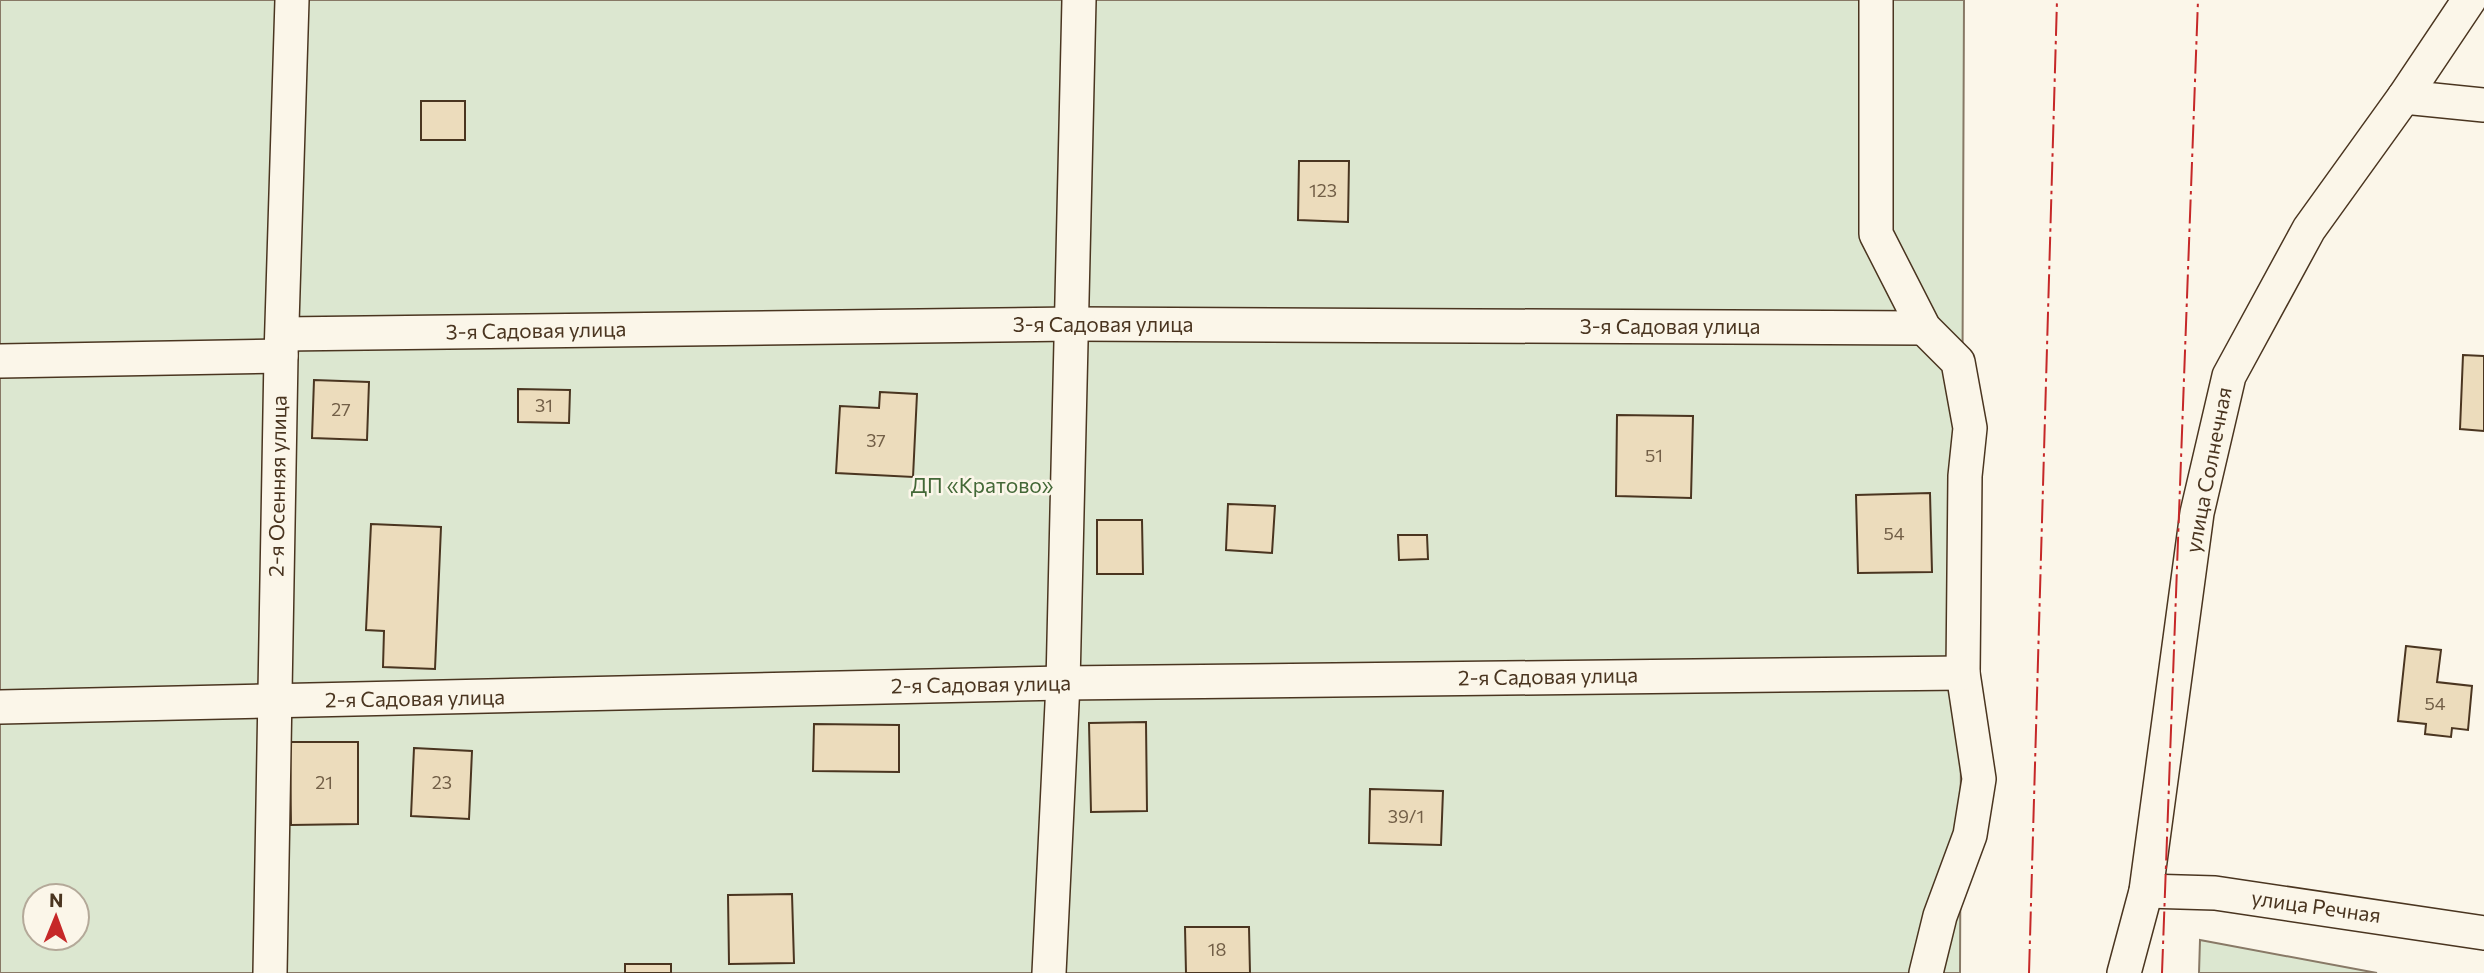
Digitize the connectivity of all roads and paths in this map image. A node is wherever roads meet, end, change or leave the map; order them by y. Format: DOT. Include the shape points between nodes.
graph roads {
  1 [pos="292,0"];
  2 [pos="1079,0"];
  3 [pos="1876,0"];
  4 [pos="2469,0"];
  5 [pos="2404,97"];
  6 [pos="2484,105"];
  7 [pos="1073,324"];
  8 [pos="1924,328"];
  9 [pos="282,345"];
  10 [pos="0,361"];
  11 [pos="1963,673"];
  12 [pos="1063,683"];
  13 [pos="273,702"];
  14 [pos="0,707"];
  15 [pos="2146,891"];
  16 [pos="2484,933"];
  17 [pos="270,973"];
  18 [pos="1049,973"];
  19 [pos="1926,973"];
  20 [pos="2124,973"];
  1 -- 9 [label="street, 2-я Осенняя улица"];
  2 -- 7 [label="street"];
  3 -- 8 [label="street" via="1875,234"];
  4 -- 5 [label="street, улица Солнечная"];
  5 -- 6 [label="street"];
  5 -- 15 [label="street, улица Солнечная" via="2309,229 2229,376 2197,513"];
  7 -- 8 [label="street, 3-я Садовая улица"];
  7 -- 9 [label="street, 3-я Садовая улица"];
  7 -- 12 [label="street"];
  8 -- 11 [label="street" via="1958,362 1970,428 1965,476"];
  9 -- 10 [label="street, 3-я Садовая улица"];
  9 -- 13 [label="street, 2-я Осенняя улица"];
  11 -- 12 [label="street, 2-я Садовая улица"];
  11 -- 19 [label="street" via="1979,779 1970,835 1940,916"];
  12 -- 13 [label="street, 2-я Садовая улица"];
  12 -- 18 [label="street"];
  13 -- 14 [label="street, 2-я Садовая улица"];
  13 -- 17 [label="street, 2-я Осенняя улица"];
  15 -- 16 [label="street, улица Речная" via="2215,892"];
  15 -- 20 [label="street, улица Солнечная"];
}
